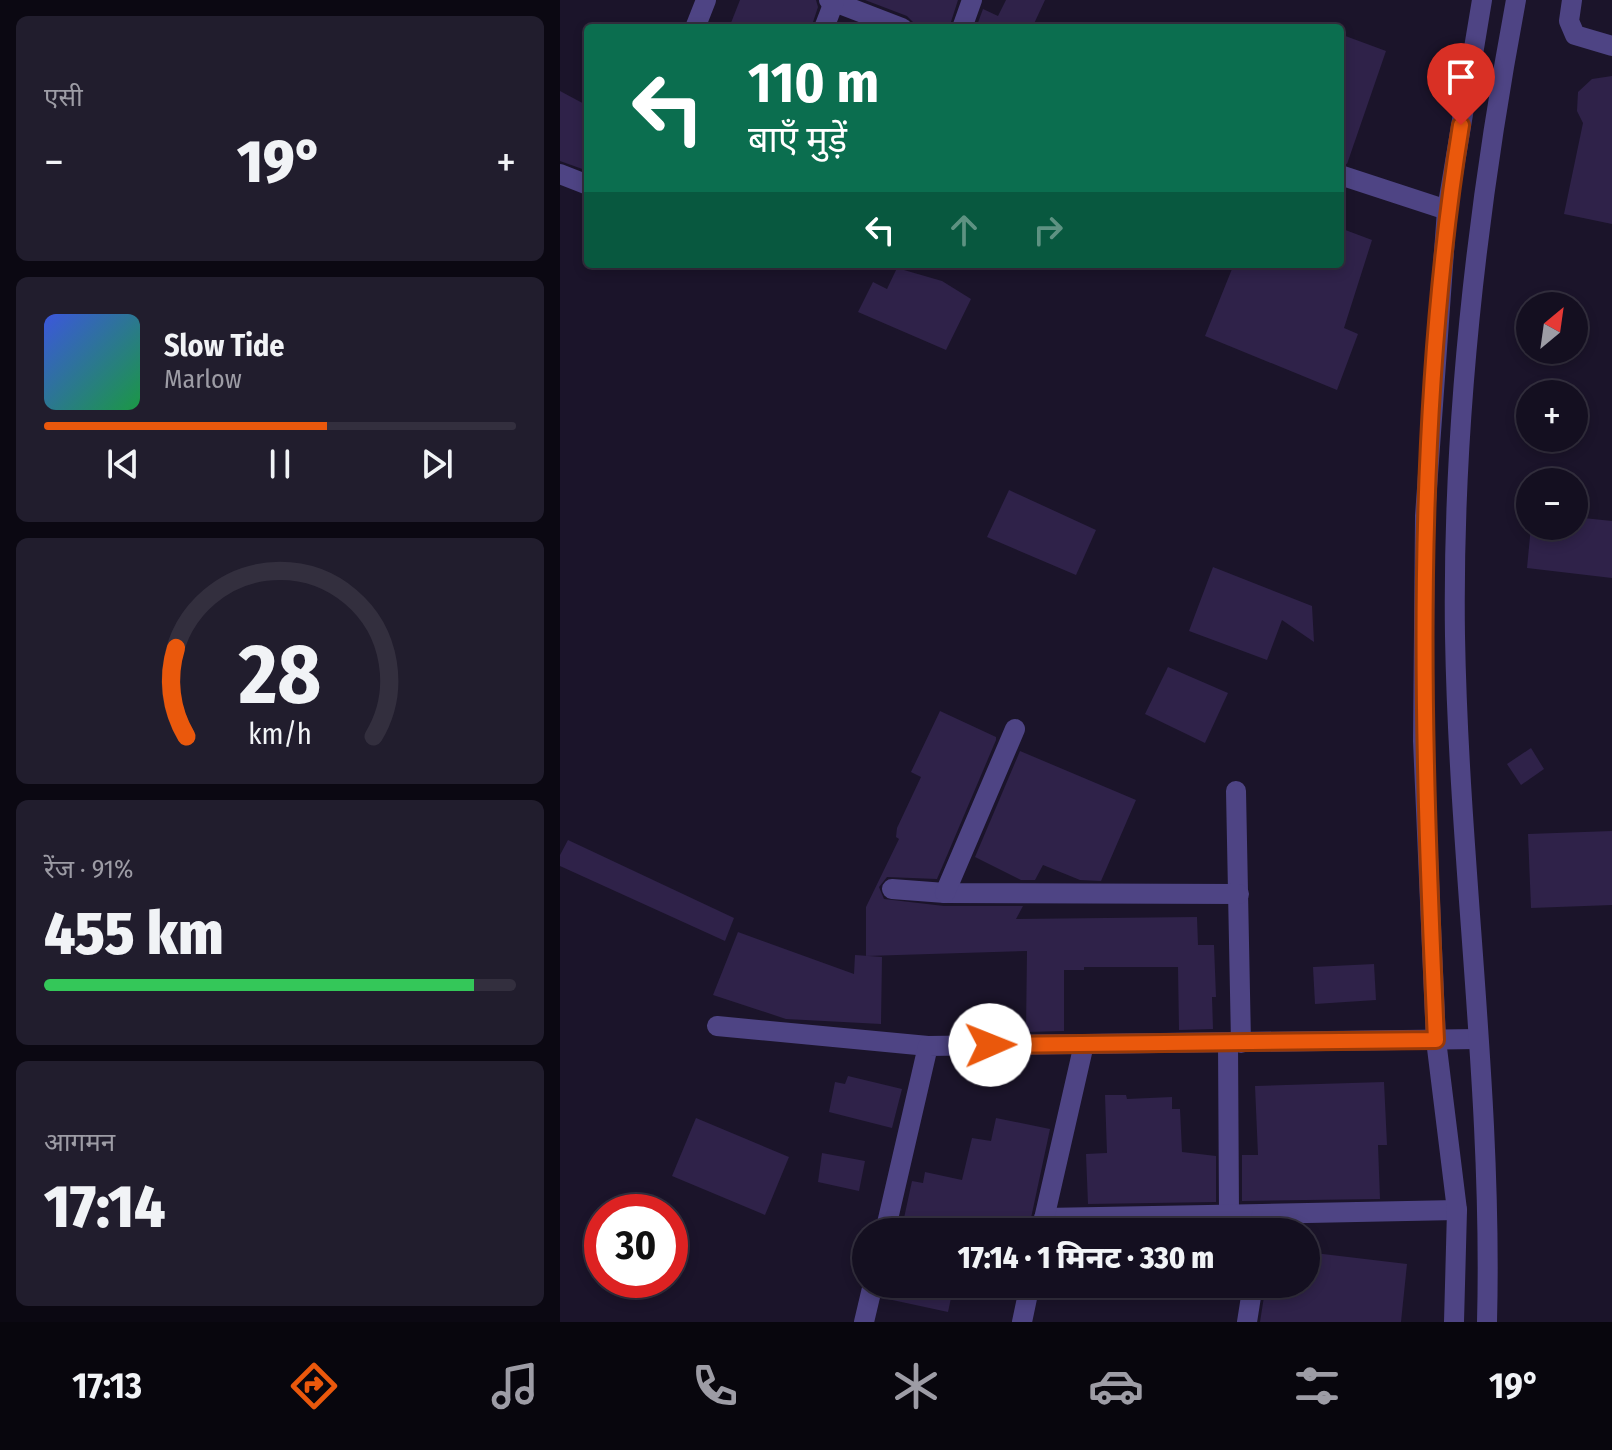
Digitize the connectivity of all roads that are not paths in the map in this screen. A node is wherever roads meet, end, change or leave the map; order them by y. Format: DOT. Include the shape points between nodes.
graph roads {
  1 [pos="706,0"];
  2 [pos="972,0"];
  3 [pos="1482,0"];
  4 [pos="1516,0"];
  5 [pos="1572,0"];
  6 [pos="831,1"];
  7 [pos="697,24"];
  8 [pos="825,24"];
  9 [pos="891,24"];
  10 [pos="963,24"];
  11 [pos="1612,46"];
  12 [pos="560,174"];
  13 [pos="1344,176"];
  14 [pos="584,183"];
  15 [pos="1447,210"];
  16 [pos="1015,729"];
  17 [pos="1236,791"];
  18 [pos="892,889"];
  19 [pos="945,893"];
  20 [pos="1239,894"];
  21 [pos="717,1026"];
  22 [pos="1478,1039"];
  23 [pos="1436,1040"];
  24 [pos="1234,1043"];
  25 [pos="1084,1044"];
  26 [pos="928,1046"];
  27 [pos="1457,1210"];
  28 [pos="1229,1214"];
  29 [pos="888,1218"];
  30 [pos="1044,1218"];
  31 [pos="1161,1218"];
  32 [pos="1243,1218"];
  33 [pos="1320,1219"];
  34 [pos="870,1298"];
  35 [pos="1027,1298"];
  36 [pos="1251,1298"];
  37 [pos="864,1322"];
  38 [pos="1022,1322"];
  39 [pos="1247,1322"];
  40 [pos="1454,1322"];
  41 [pos="1487,1322"];
  1 -- 7 [label="street"];
  2 -- 10 [label="street"];
  3 -- 15 [label="street"];
  4 -- 22 [label="street" via="1479,242 1461,454 1455,635"];
  5 -- 11 [label="street" via="1569,21 1575,35"];
  6 -- 8 [label="street"];
  6 -- 9 [label="street"];
  12 -- 14 [label="street"];
  13 -- 15 [label="street"];
  15 -- 23 [label="street" via="1425,561 1423,741"];
  16 -- 19 [label="street"];
  17 -- 20 [label="street"];
  18 -- 19 [label="street"];
  19 -- 20 [label="street"];
  20 -- 24 [label="street"];
  21 -- 26 [label="street"];
  22 -- 23 [label="street"];
  22 -- 41 [label="street" via="1487,1130"];
  23 -- 24 [label="street"];
  23 -- 27 [label="street"];
  24 -- 25 [label="street"];
  24 -- 28 [label="street"];
  25 -- 26 [label="street"];
  25 -- 30 [label="street"];
  26 -- 29 [label="street"];
  27 -- 33 [label="street"];
  27 -- 40 [label="street"];
  28 -- 31 [label="street"];
  28 -- 32 [label="street"];
  34 -- 37 [label="street"];
  35 -- 38 [label="street"];
  36 -- 39 [label="street"];
}
